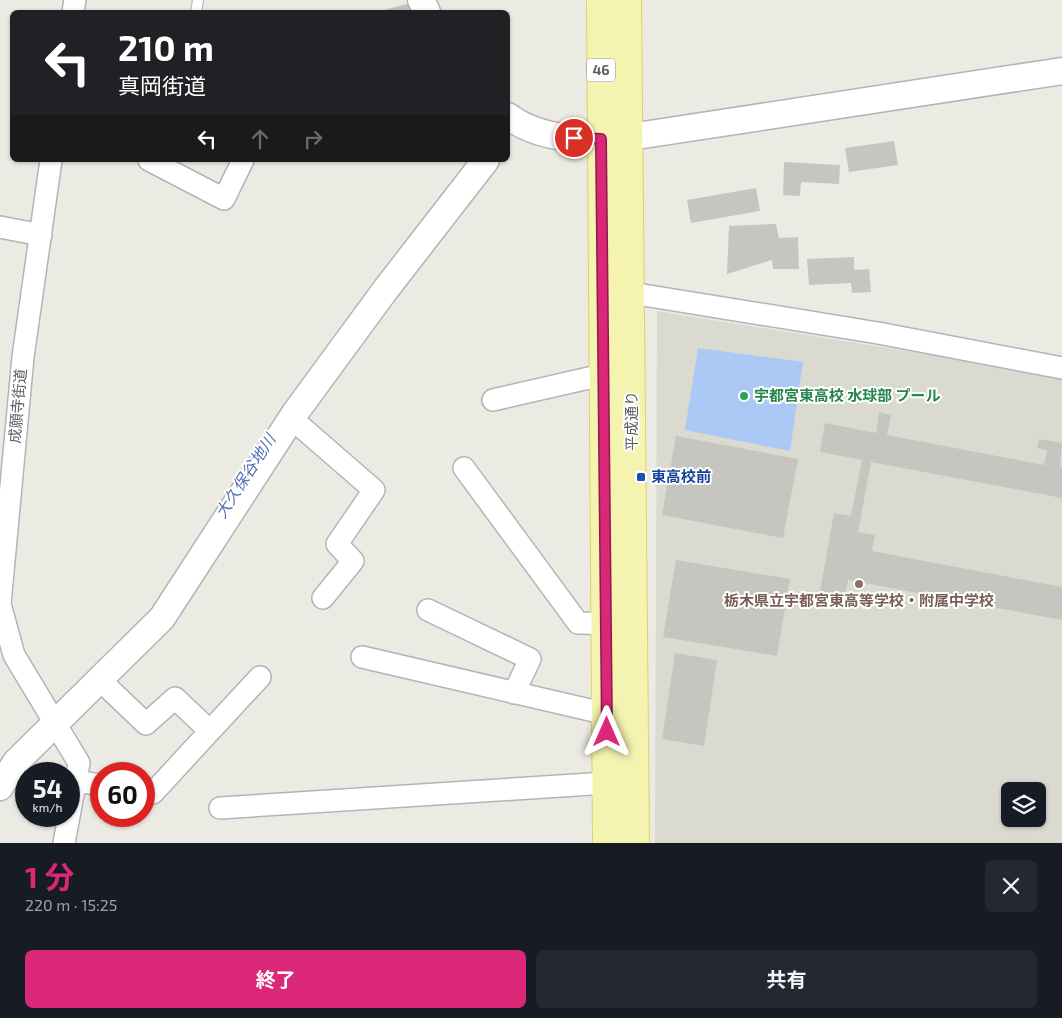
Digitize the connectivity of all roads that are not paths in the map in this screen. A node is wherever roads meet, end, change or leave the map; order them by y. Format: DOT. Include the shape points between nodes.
graph roads {
  1 [pos="601,0"];
  2 [pos="627,0"];
  3 [pos="1062,71"];
  4 [pos="510,121"];
  5 [pos="630,137"];
  6 [pos="601,139"];
  7 [pos="52,162"];
  8 [pos="153,162"];
  9 [pos="242,162"];
  10 [pos="484,162"];
  11 [pos="0,228"];
  12 [pos="41,235"];
  13 [pos="631,293"];
  14 [pos="1062,368"];
  15 [pos="602,374"];
  16 [pos="493,400"];
  17 [pos="291,418"];
  18 [pos="464,468"];
  19 [pos="3,532"];
  20 [pos="323,598"];
  21 [pos="428,610"];
  22 [pos="634,623"];
  23 [pos="606,626"];
  24 [pos="7,652"];
  25 [pos="362,656"];
  26 [pos="260,677"];
  27 [pos="100,680"];
  28 [pos="514,694"];
  29 [pos="607,714"];
  30 [pos="55,724"];
  31 [pos="210,731"];
  32 [pos="78,762"];
  33 [pos="635,781"];
  34 [pos="607,782"];
  35 [pos="0,787"];
  36 [pos="155,792"];
  37 [pos="220,808"];
  38 [pos="67,827"];
  39 [pos="64,843"];
  40 [pos="607,843"];
  41 [pos="635,843"];
  1 -- 6 [label="main road, 平成通り / 46"];
  2 -- 5 [label="main road, 平成通り / 46"];
  3 -- 5 [label="street"];
  4 -- 6 [label="street" via="556,136"];
  5 -- 6 [label="street"];
  5 -- 13 [label="main road, 平成通り / 46"];
  6 -- 15 [label="main road, 平成通り / 46"];
  7 -- 12 [label="street, 成願寺街道"];
  8 -- 9 [label="street" via="224,199"];
  10 -- 17 [label="street"];
  11 -- 12 [label="street"];
  12 -- 19 [label="street, 成願寺街道"];
  13 -- 14 [label="street" via="878,333"];
  13 -- 22 [label="main road, 平成通り / 46"];
  15 -- 16 [label="street"];
  15 -- 23 [label="main road, 平成通り / 46"];
  17 -- 20 [label="street" via="374,490 337,544 354,561"];
  17 -- 27 [label="street" via="162,618"];
  18 -- 23 [label="street" via="578,623"];
  19 -- 24 [label="street, 成願寺街道" via="0,604"];
  21 -- 28 [label="street" via="530,659"];
  22 -- 23 [label="street"];
  22 -- 33 [label="main road, 平成通り / 46"];
  23 -- 29 [label="main road, 平成通り / 46"];
  24 -- 30 [label="street, 成願寺街道"];
  25 -- 28 [label="street"];
  26 -- 31 [label="street"];
  27 -- 30 [label="street"];
  27 -- 31 [label="street" via="146,724 175,698"];
  28 -- 29 [label="street"];
  29 -- 34 [label="main road, 平成通り / 46"];
  30 -- 32 [label="street, 成願寺街道"];
  30 -- 35 [label="street" via="16,762"];
  31 -- 36 [label="street"];
  33 -- 34 [label="street"];
  33 -- 41 [label="main road, 平成通り / 46"];
  34 -- 37 [label="street"];
  34 -- 40 [label="main road, 平成通り / 46"];
  38 -- 39 [label="street, 成願寺街道"];
}
